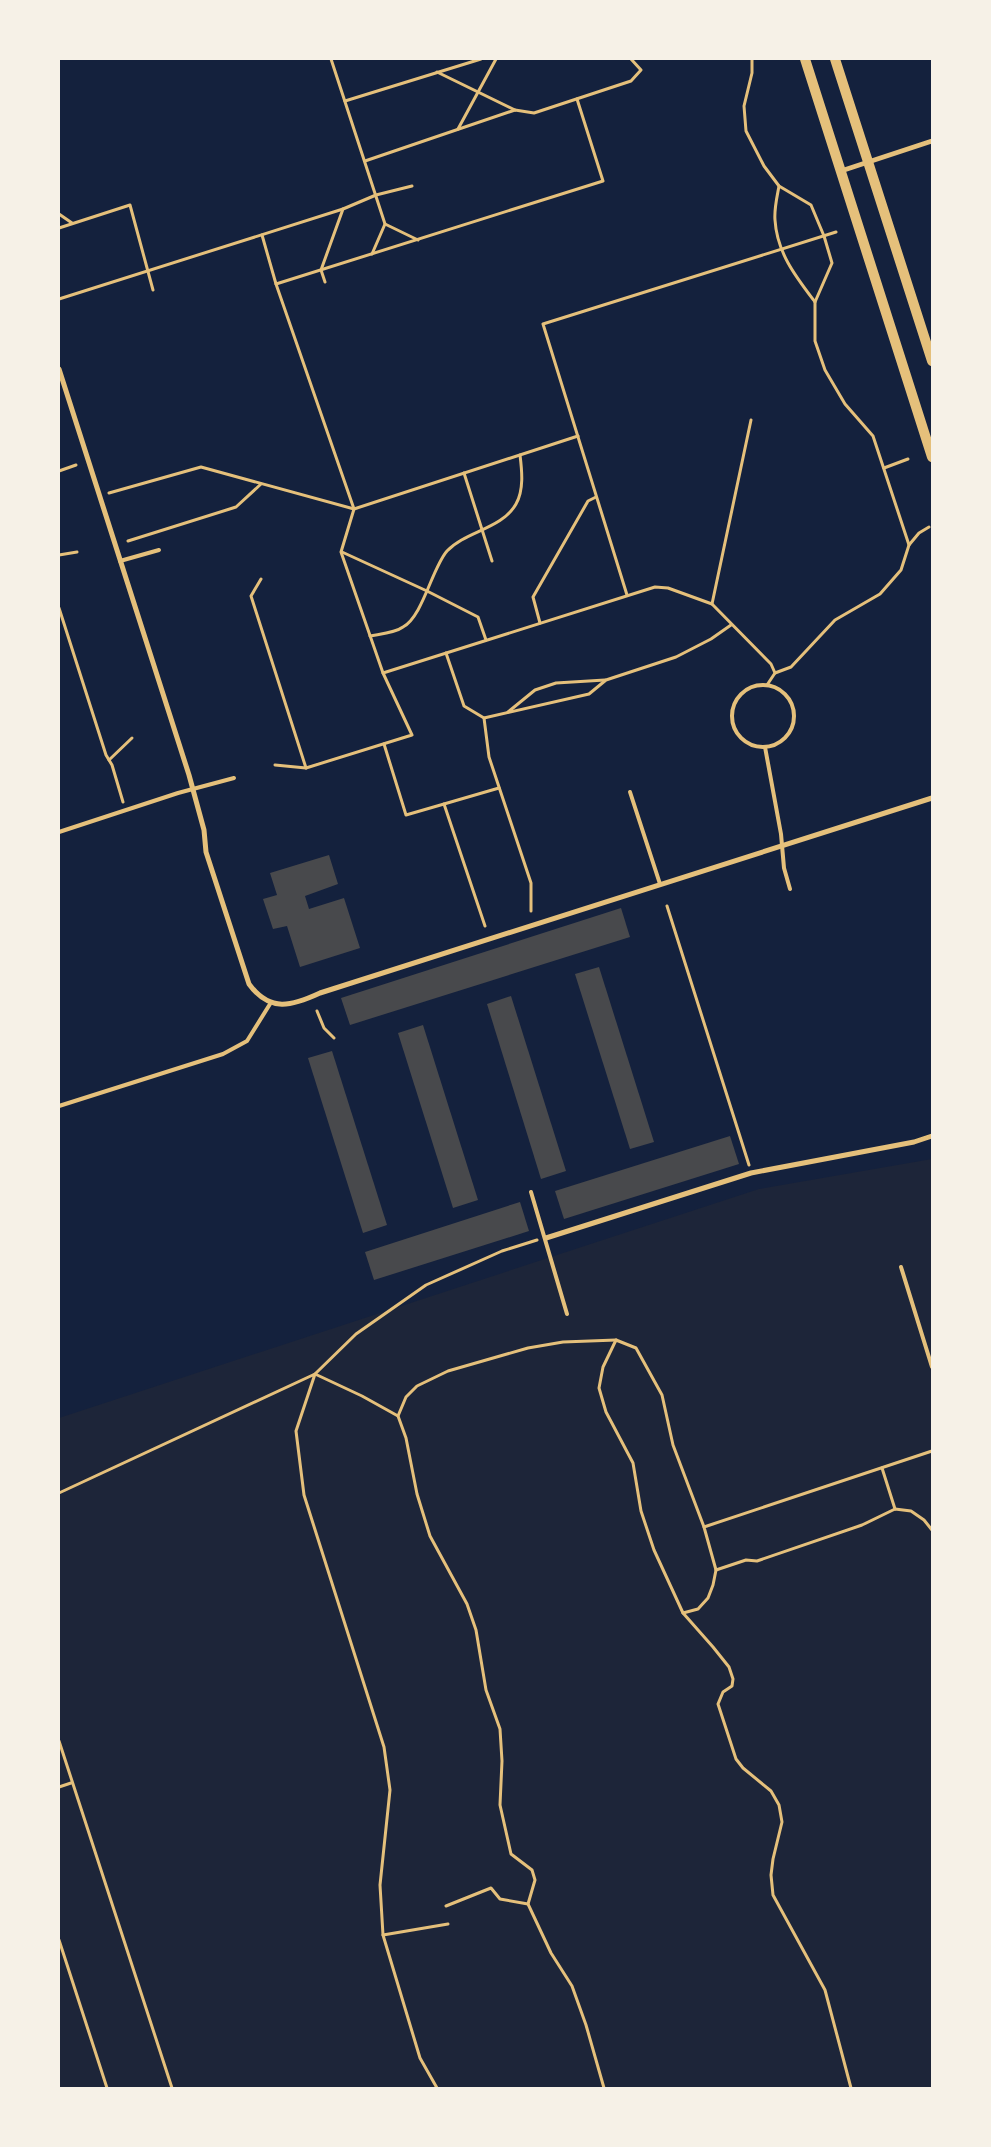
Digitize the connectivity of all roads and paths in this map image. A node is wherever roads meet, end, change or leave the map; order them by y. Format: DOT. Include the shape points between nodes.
graph roads {
  1 [pos="332,59"];
  2 [pos="481,59"];
  3 [pos="496,59"];
  4 [pos="631,59"];
  5 [pos="752,59"];
  6 [pos="805,59"];
  7 [pos="835,59"];
  8 [pos="437,72"];
  9 [pos="479,93"];
  10 [pos="577,99"];
  11 [pos="346,102"];
  12 [pos="515,110"];
  13 [pos="458,129"];
  14 [pos="932,141"];
  15 [pos="365,161"];
  16 [pos="869,162"];
  17 [pos="841,171"];
  18 [pos="412,186"];
  19 [pos="779,186"];
  20 [pos="376,195"];
  21 [pos="343,209"];
  22 [pos="59,214"];
  23 [pos="72,223"];
  24 [pos="385,224"];
  25 [pos="59,228"];
  26 [pos="836,232"];
  27 [pos="262,235"];
  28 [pos="824,236"];
  29 [pos="418,240"];
  30 [pos="781,249"];
  31 [pos="372,254"];
  32 [pos="320,270"];
  33 [pos="148,271"];
  34 [pos="325,282"];
  35 [pos="276,284"];
  36 [pos="153,290"];
  37 [pos="59,300"];
  38 [pos="815,302"];
  39 [pos="932,360"];
  40 [pos="59,369"];
  41 [pos="751,420"];
  42 [pos="578,436"];
  43 [pos="520,455"];
  44 [pos="932,457"];
  45 [pos="908,459"];
  46 [pos="76,465"];
  47 [pos="884,468"];
  48 [pos="59,471"];
  49 [pos="464,473"];
  50 [pos="261,484"];
  51 [pos="99,496"];
  52 [pos="596,497"];
  53 [pos="354,508"];
  54 [pos="929,527"];
  55 [pos="482,530"];
  56 [pos="128,541"];
  57 [pos="909,545"];
  58 [pos="159,550"];
  59 [pos="77,552"];
  60 [pos="341,552"];
  61 [pos="59,555"];
  62 [pos="120,561"];
  63 [pos="492,561"];
  64 [pos="261,580"];
  65 [pos="427,591"];
  66 [pos="627,595"];
  67 [pos="712,604"];
  68 [pos="59,608"];
  69 [pos="540,623"];
  70 [pos="731,625"];
  71 [pos="370,636"];
  72 [pos="486,640"];
  73 [pos="446,653"];
  74 [pos="383,673"];
  75 [pos="775,674"];
  76 [pos="606,680"];
  77 [pos="767,685"];
  78 [pos="505,714"];
  79 [pos="484,718"];
  80 [pos="132,738"];
  81 [pos="384,744"];
  82 [pos="765,747"];
  83 [pos="109,760"];
  84 [pos="275,765"];
  85 [pos="306,768"];
  86 [pos="234,778"];
  87 [pos="193,788"];
  88 [pos="499,788"];
  89 [pos="630,792"];
  90 [pos="932,798"];
  91 [pos="444,804"];
  92 [pos="126,810"];
  93 [pos="59,832"];
  94 [pos="781,845"];
  95 [pos="660,884"];
  96 [pos="790,889"];
  97 [pos="666,906"];
  98 [pos="531,911"];
  99 [pos="485,926"];
  100 [pos="270,1004"];
  101 [pos="317,1011"];
  102 [pos="334,1038"];
  103 [pos="59,1106"];
  104 [pos="932,1136"];
  105 [pos="751,1173"];
  106 [pos="531,1192"];
  107 [pos="546,1238"];
  108 [pos="901,1267"];
  109 [pos="567,1314"];
  110 [pos="616,1340"];
  111 [pos="932,1367"];
  112 [pos="315,1374"];
  113 [pos="398,1416"];
  114 [pos="932,1451"];
  115 [pos="882,1468"];
  116 [pos="59,1493"];
  117 [pos="896,1509"];
  118 [pos="704,1527"];
  119 [pos="932,1530"];
  120 [pos="716,1570"];
  121 [pos="682,1613"];
  122 [pos="59,1741"];
  123 [pos="71,1783"];
  124 [pos="59,1787"];
  125 [pos="528,1904"];
  126 [pos="446,1906"];
  127 [pos="448,1924"];
  128 [pos="383,1935"];
  129 [pos="59,1940"];
  130 [pos="107,2088"];
  131 [pos="172,2088"];
  132 [pos="437,2088"];
  133 [pos="604,2088"];
  134 [pos="851,2088"];
  1 -- 11 [label="path"];
  2 -- 8 [label="path"];
  3 -- 9 [label="path"];
  4 -- 10 [label="path" via="641,70 632,82"];
  5 -- 19 [label="path" via="744,106 746,131 764,166"];
  6 -- 17 [label="main road"];
  7 -- 16 [label="main road"];
  8 -- 9 [label="path"];
  8 -- 11 [label="path"];
  9 -- 12 [label="path"];
  9 -- 13 [label="path"];
  10 -- 12 [label="path" via="534,113"];
  10 -- 29 [label="path" via="603,181"];
  11 -- 15 [label="path"];
  12 -- 13 [label="path"];
  13 -- 15 [label="path"];
  14 -- 16 [label="street"];
  15 -- 20 [label="path"];
  16 -- 17 [label="street"];
  16 -- 39 [label="main road"];
  17 -- 44 [label="main road"];
  18 -- 20 [label="path"];
  19 -- 28 [label="path" via="811,205"];
  19 -- 30 [label="path" via="775,220"];
  20 -- 21 [label="path"];
  20 -- 24 [label="path"];
  21 -- 27 [label="path"];
  21 -- 32 [label="path"];
  22 -- 23 [label="path"];
  23 -- 25 [label="path"];
  23 -- 33 [label="path" via="130,205"];
  24 -- 29 [label="path"];
  24 -- 31 [label="path"];
  26 -- 28 [label="path"];
  27 -- 33 [label="path"];
  27 -- 35 [label="path"];
  28 -- 30 [label="path"];
  28 -- 38 [label="path" via="832,263"];
  29 -- 31 [label="path"];
  30 -- 38 [label="path" via="794,276"];
  30 -- 42 [label="path" via="543,324"];
  31 -- 32 [label="path"];
  32 -- 34 [label="path"];
  32 -- 35 [label="path"];
  33 -- 36 [label="path"];
  33 -- 37 [label="path"];
  35 -- 53 [label="path"];
  38 -- 47 [label="path" via="815,341 825,370 846,404 873,436"];
  40 -- 51 [label="street"];
  41 -- 67 [label="path"];
  42 -- 43 [label="path"];
  42 -- 52 [label="path"];
  43 -- 49 [label="path"];
  43 -- 55 [label="path" via="521,488 516,505 502,519"];
  45 -- 47 [label="path"];
  46 -- 48 [label="path"];
  47 -- 57 [label="path"];
  49 -- 53 [label="path"];
  49 -- 55 [label="path"];
  50 -- 51 [label="path" via="201,467"];
  50 -- 53 [label="path"];
  50 -- 56 [label="path" via="236,507"];
  51 -- 62 [label="street"];
  52 -- 66 [label="path"];
  52 -- 69 [label="path" via="588,501 533,597"];
  53 -- 60 [label="path"];
  54 -- 57 [label="path"];
  55 -- 63 [label="path"];
  55 -- 65 [label="path" via="463,538 446,552"];
  57 -- 75 [label="path" via="901,570 880,594 835,620 791,667"];
  58 -- 62 [label="lane"];
  59 -- 61 [label="path"];
  60 -- 65 [label="path"];
  60 -- 71 [label="path"];
  62 -- 87 [label="street"];
  64 -- 85 [label="path" via="251,596"];
  65 -- 71 [label="path" via="403,628"];
  65 -- 72 [label="path" via="478,617"];
  66 -- 67 [label="path" via="655,587 668,588"];
  66 -- 69 [label="path"];
  67 -- 70 [label="path"];
  68 -- 83 [label="path"];
  69 -- 72 [label="path"];
  70 -- 75 [label="path" via="771,664"];
  70 -- 76 [label="path" via="676,657"];
  71 -- 74 [label="path"];
  72 -- 73 [label="path"];
  73 -- 74 [label="path"];
  73 -- 79 [label="path" via="464,706"];
  74 -- 81 [label="path" via="412,735"];
  75 -- 77 [label="path"];
  76 -- 78 [label="path" via="589,694"];
  76 -- 78 [label="path" via="556,683 535,690"];
  77 -- 82 [label="lane" via="785,694 794,712 790,732 776,745"];
  77 -- 82 [label="lane" via="756,686 739,697 732,716 738,735 746,742"];
  78 -- 79 [label="path"];
  79 -- 88 [label="path" via="489,757"];
  80 -- 83 [label="path"];
  81 -- 85 [label="path"];
  81 -- 91 [label="path" via="406,815"];
  82 -- 94 [label="lane"];
  83 -- 92 [label="path"];
  84 -- 85 [label="path"];
  86 -- 87 [label="lane"];
  87 -- 92 [label="lane"];
  87 -- 100 [label="street" via="206,852 249,984 257,996"];
  88 -- 91 [label="path"];
  88 -- 98 [label="path" via="531,883"];
  89 -- 95 [label="lane"];
  90 -- 94 [label="street"];
  91 -- 99 [label="path"];
  92 -- 93 [label="lane"];
  94 -- 95 [label="street"];
  94 -- 96 [label="lane"];
  95 -- 100 [label="street" via="296,1003"];
  97 -- 105 [label="path"];
  100 -- 103 [label="lane" via="246,1041 223,1054"];
  101 -- 102 [label="path" via="324,1028"];
  104 -- 105 [label="street"];
  105 -- 107 [label="street"];
  106 -- 107 [label="lane"];
  107 -- 109 [label="lane"];
  107 -- 112 [label="path" via="502,1251 426,1285 356,1334"];
  108 -- 111 [label="lane"];
  110 -- 113 [label="path" via="563,1342 528,1348 448,1371 417,1386 406,1397"];
  110 -- 118 [label="path" via="636,1348 662,1395 673,1445"];
  110 -- 121 [label="path" via="602,1367 600,1388 606,1412 633,1463 641,1511 651,1542"];
  112 -- 113 [label="path"];
  112 -- 116 [label="path"];
  112 -- 128 [label="path" via="296,1431 304,1495 384,1747 390,1790 380,1885"];
  113 -- 125 [label="path" via="430,1536 467,1604 476,1630 486,1690 500,1728 500,1805 512,1854 532,1870 535,1880"];
  114 -- 115 [label="path"];
  115 -- 117 [label="path"];
  115 -- 118 [label="path"];
  117 -- 119 [label="path" via="911,1511"];
  117 -- 120 [label="path" via="840,1534 757,1561 746,1560"];
  118 -- 120 [label="path"];
  120 -- 121 [label="path" via="708,1598 698,1609"];
  121 -- 134 [label="path" via="718,1653 733,1679 732,1686 723,1692 718,1704 736,1759 742,1768 771,1791 780,1805 782,1822 770,1875 773,1895 825,1990"];
  122 -- 123 [label="path"];
  123 -- 124 [label="path"];
  123 -- 131 [label="path"];
  125 -- 126 [label="path" via="500,1899 491,1888"];
  125 -- 133 [label="path" via="551,1953 572,1986"];
  127 -- 128 [label="path"];
  128 -- 132 [label="path" via="420,2058"];
  129 -- 130 [label="path"];
}
